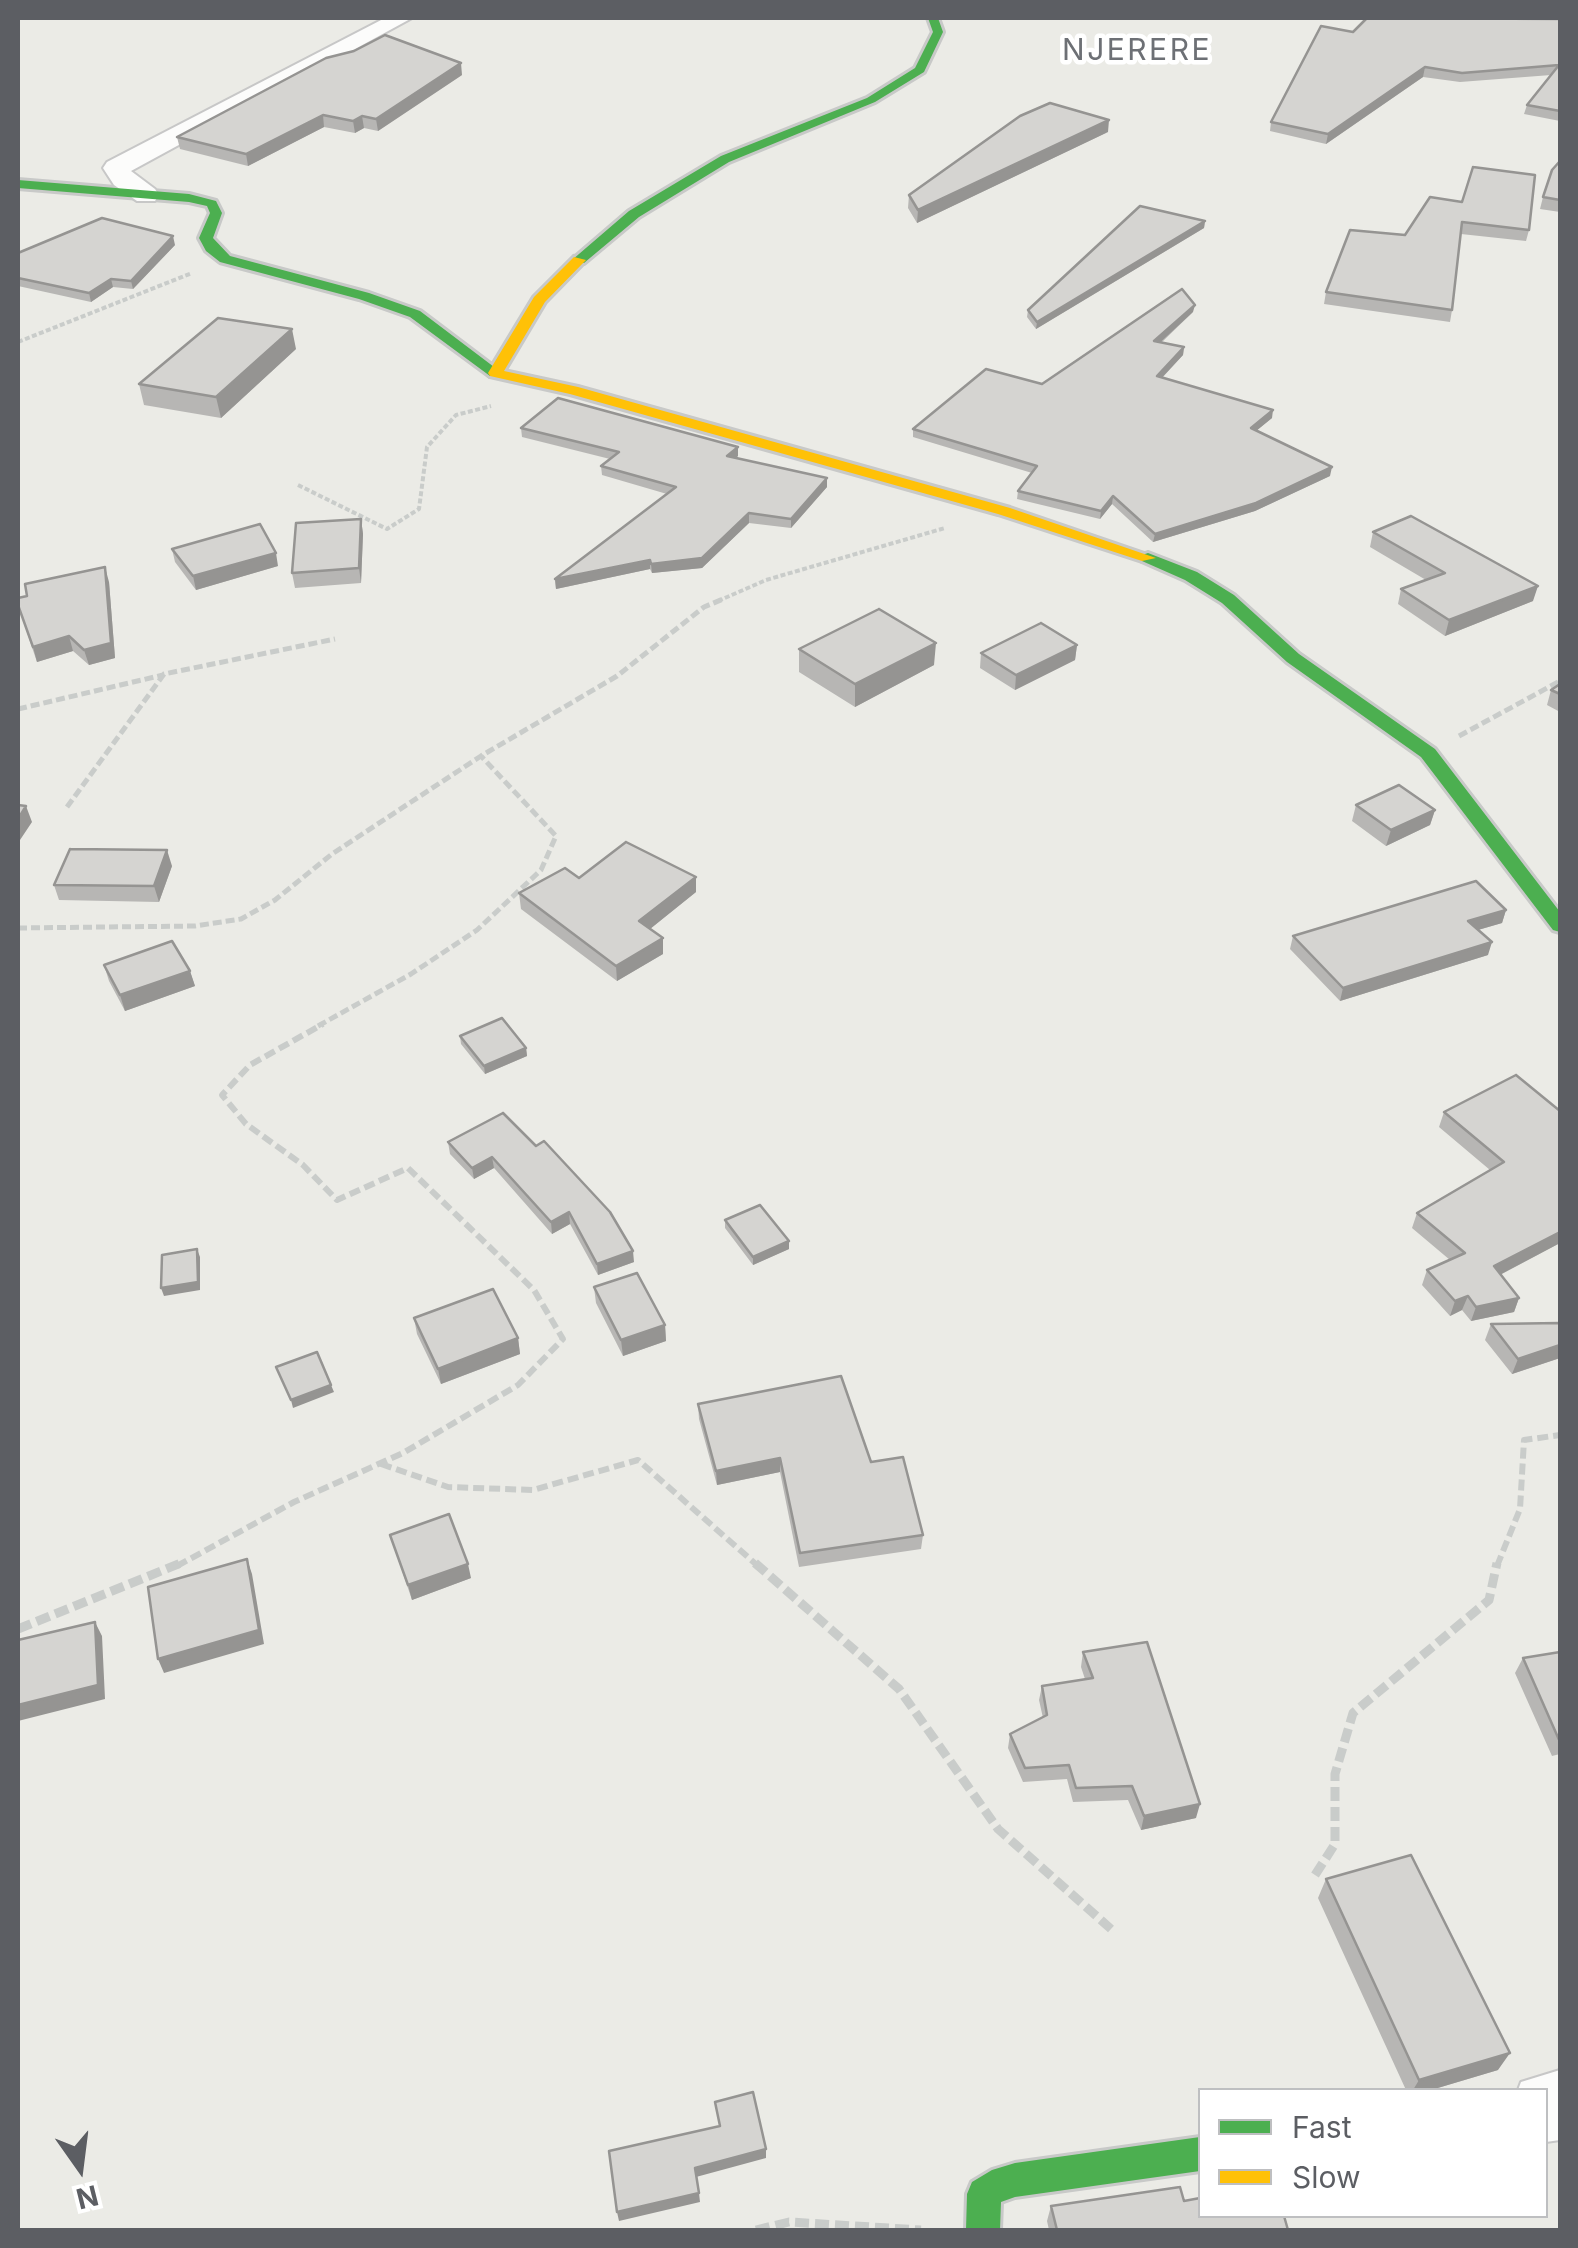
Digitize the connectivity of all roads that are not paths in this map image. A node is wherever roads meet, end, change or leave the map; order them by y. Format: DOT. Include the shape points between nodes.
graph roads {
  1 [pos="400,18"];
  2 [pos="934,18"];
  3 [pos="18,184"];
  4 [pos="146,194"];
  5 [pos="495,372"];
  6 [pos="1560,926"];
  7 [pos="1198,2154"];
  8 [pos="983,2230"];
  1 -- 4 [label="street" via="116,168"];
  2 -- 5 [label="street" via="938,32 920,70 871,100 725,160 595,243 539,300"];
  3 -- 4 [label="street"];
  4 -- 5 [label="street" via="212,204 216,213 206,238 225,259 403,309"];
  5 -- 6 [label="street" via="1004,512 1190,576 1428,753"];
  7 -- 8 [label="street" via="992,2187 984,2194"];
}
